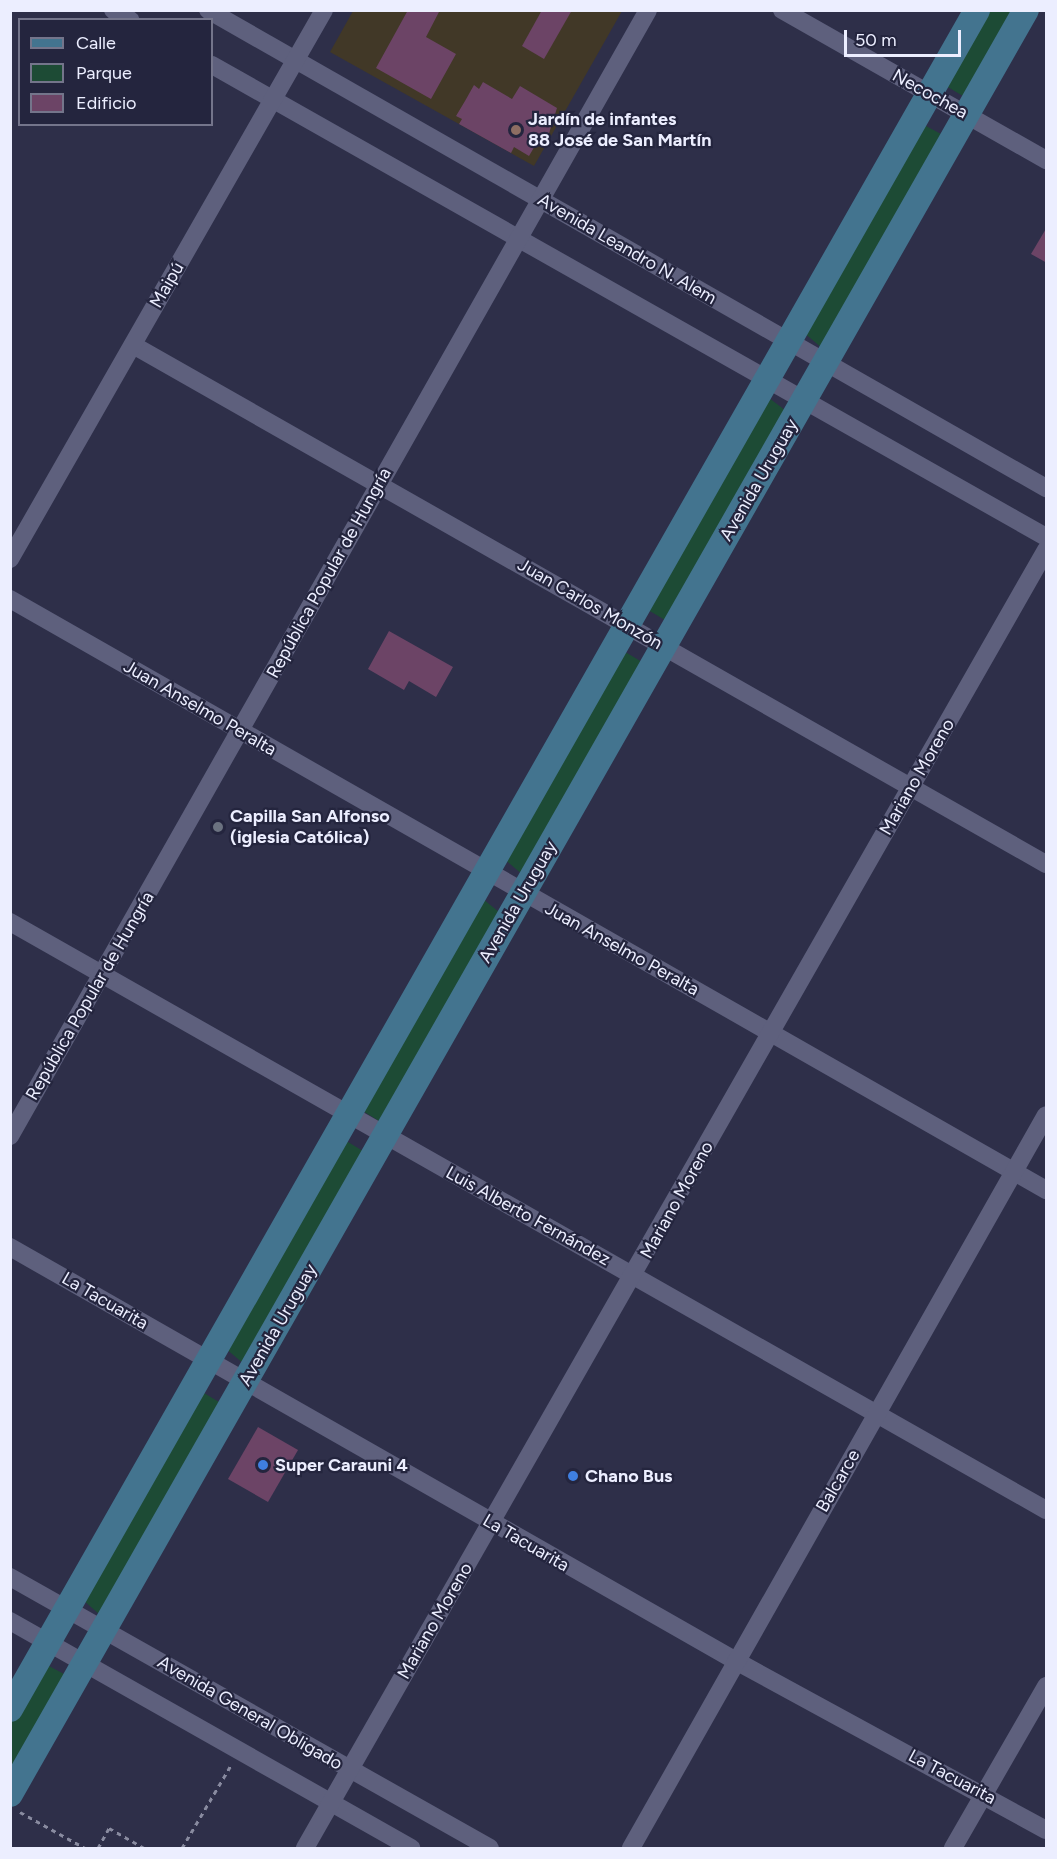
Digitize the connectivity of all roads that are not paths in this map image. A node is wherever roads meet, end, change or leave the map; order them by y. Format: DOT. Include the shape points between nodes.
graph roads {
  1 [pos="113,10"];
  2 [pos="208,10"];
  3 [pos="324,10"];
  4 [pos="648,10"];
  5 [pos="782,10"];
  6 [pos="977,10"];
  7 [pos="1026,10"];
  8 [pos="127,18"];
  9 [pos="296,61"];
  10 [pos="213,66"];
  11 [pos="930,94"];
  12 [pos="273,100"];
  13 [pos="967,115"];
  14 [pos="1047,160"];
  15 [pos="539,199"];
  16 [pos="519,237"];
  17 [pos="789,342"];
  18 [pos="133,345"];
  19 [pos="826,362"];
  20 [pos="767,380"];
  21 [pos="804,401"];
  22 [pos="379,483"];
  23 [pos="1047,488"];
  24 [pos="1047,537"];
  25 [pos="1047,549"];
  26 [pos="10,559"];
  27 [pos="10,599"];
  28 [pos="627,626"];
  29 [pos="664,646"];
  30 [pos="240,731"];
  31 [pos="912,786"];
  32 [pos="1047,864"];
  33 [pos="487,872"];
  34 [pos="523,893"];
  35 [pos="10,922"];
  36 [pos="103,975"];
  37 [pos="771,1032"];
  38 [pos="1047,1115"];
  39 [pos="348,1116"];
  40 [pos="10,1136"];
  41 [pos="385,1137"];
  42 [pos="1014,1172"];
  43 [pos="1047,1190"];
  44 [pos="10,1247"];
  45 [pos="634,1275"];
  46 [pos="209,1360"];
  47 [pos="245,1381"];
  48 [pos="875,1415"];
  49 [pos="1047,1510"];
  50 [pos="492,1524"];
  51 [pos="10,1577"];
  52 [pos="68,1608"];
  53 [pos="10,1621"];
  54 [pos="104,1629"];
  55 [pos="49,1642"];
  56 [pos="736,1661"];
  57 [pos="85,1663"];
  58 [pos="1047,1686"];
  59 [pos="10,1709"];
  60 [pos="349,1770"];
  61 [pos="10,1794"];
  62 [pos="984,1795"];
  63 [pos="331,1803"];
  64 [pos="1047,1830"];
  65 [pos="305,1848"];
  66 [pos="411,1848"];
  67 [pos="490,1848"];
  68 [pos="630,1848"];
  69 [pos="953,1848"];
  1 -- 8 [label="street"];
  2 -- 9 [label="street, Avenida Leandro N. Alem"];
  3 -- 9 [label="street, Maipú"];
  4 -- 15 [label="street, República Popular de Hungría"];
  5 -- 11 [label="street, Necochea"];
  6 -- 11 [label="street"];
  7 -- 13 [label="street, Avenida Uruguay"];
  9 -- 12 [label="street, Maipú"];
  9 -- 15 [label="street, Avenida Leandro N. Alem"];
  10 -- 12 [label="street"];
  11 -- 13 [label="street, Necochea"];
  11 -- 17 [label="street"];
  12 -- 16 [label="street"];
  12 -- 18 [label="street, Maipú"];
  13 -- 14 [label="street, Necochea"];
  13 -- 19 [label="street, Avenida Uruguay"];
  15 -- 16 [label="street, República Popular de Hungría"];
  15 -- 17 [label="street, Avenida Leandro N. Alem"];
  16 -- 20 [label="street"];
  16 -- 22 [label="street, República Popular de Hungría"];
  17 -- 19 [label="street, Avenida Leandro N. Alem"];
  17 -- 20 [label="street"];
  18 -- 22 [label="street, Juan Carlos Monzón"];
  18 -- 26 [label="street, Maipú"];
  19 -- 21 [label="street, Avenida Uruguay"];
  19 -- 23 [label="street, Avenida Leandro N. Alem"];
  20 -- 21 [label="street"];
  20 -- 28 [label="street"];
  21 -- 24 [label="street"];
  21 -- 29 [label="street, Avenida Uruguay"];
  22 -- 28 [label="street, Juan Carlos Monzón"];
  22 -- 30 [label="street, República Popular de Hungría"];
  25 -- 31 [label="street, Mariano Moreno"];
  27 -- 30 [label="street, Juan Anselmo Peralta"];
  28 -- 29 [label="street, Juan Carlos Monzón"];
  28 -- 33 [label="street"];
  29 -- 31 [label="street, Juan Carlos Monzón"];
  29 -- 34 [label="street, Avenida Uruguay"];
  30 -- 33 [label="street, Juan Anselmo Peralta"];
  30 -- 36 [label="street, República Popular de Hungría"];
  31 -- 32 [label="street, Juan Carlos Monzón"];
  31 -- 37 [label="street, Mariano Moreno"];
  33 -- 34 [label="street, Juan Anselmo Peralta"];
  33 -- 39 [label="street"];
  34 -- 37 [label="street, Juan Anselmo Peralta"];
  34 -- 41 [label="street, Avenida Uruguay"];
  35 -- 36 [label="street, Luis Alberto Fernández"];
  36 -- 39 [label="street, Luis Alberto Fernández"];
  36 -- 40 [label="street, República Popular de Hungría"];
  37 -- 42 [label="street, Juan Anselmo Peralta"];
  37 -- 45 [label="street, Mariano Moreno"];
  38 -- 42 [label="street, Balcarce"];
  39 -- 41 [label="street, Luis Alberto Fernández"];
  39 -- 46 [label="street"];
  41 -- 45 [label="street, Luis Alberto Fernández"];
  41 -- 47 [label="street, Avenida Uruguay"];
  42 -- 43 [label="street, Juan Anselmo Peralta"];
  42 -- 48 [label="street, Balcarce"];
  44 -- 46 [label="street, La Tacuarita"];
  45 -- 48 [label="street, Luis Alberto Fernández"];
  45 -- 50 [label="street, Mariano Moreno"];
  46 -- 47 [label="street, La Tacuarita"];
  46 -- 52 [label="street"];
  47 -- 50 [label="street, La Tacuarita"];
  47 -- 54 [label="street, Avenida Uruguay"];
  48 -- 49 [label="street, Luis Alberto Fernández"];
  48 -- 56 [label="street, Balcarce"];
  50 -- 56 [label="street, La Tacuarita"];
  50 -- 60 [label="street, Mariano Moreno"];
  51 -- 52 [label="street, Avenida General Obligado"];
  52 -- 54 [label="street, Avenida General Obligado"];
  52 -- 55 [label="street"];
  53 -- 55 [label="street, Avenida General Obligado"];
  54 -- 57 [label="street, Avenida Uruguay"];
  54 -- 60 [label="street, Avenida General Obligado"];
  55 -- 57 [label="street, Avenida General Obligado"];
  55 -- 59 [label="street"];
  56 -- 62 [label="street, La Tacuarita"];
  56 -- 68 [label="street, Balcarce"];
  57 -- 61 [label="street, Avenida Uruguay"];
  57 -- 63 [label="street, Avenida General Obligado"];
  58 -- 62 [label="street"];
  60 -- 63 [label="street, Mariano Moreno"];
  60 -- 67 [label="street, Avenida General Obligado"];
  62 -- 64 [label="street, La Tacuarita"];
  62 -- 69 [label="street"];
  63 -- 65 [label="street, Mariano Moreno"];
  63 -- 66 [label="street, Avenida General Obligado"];
}
